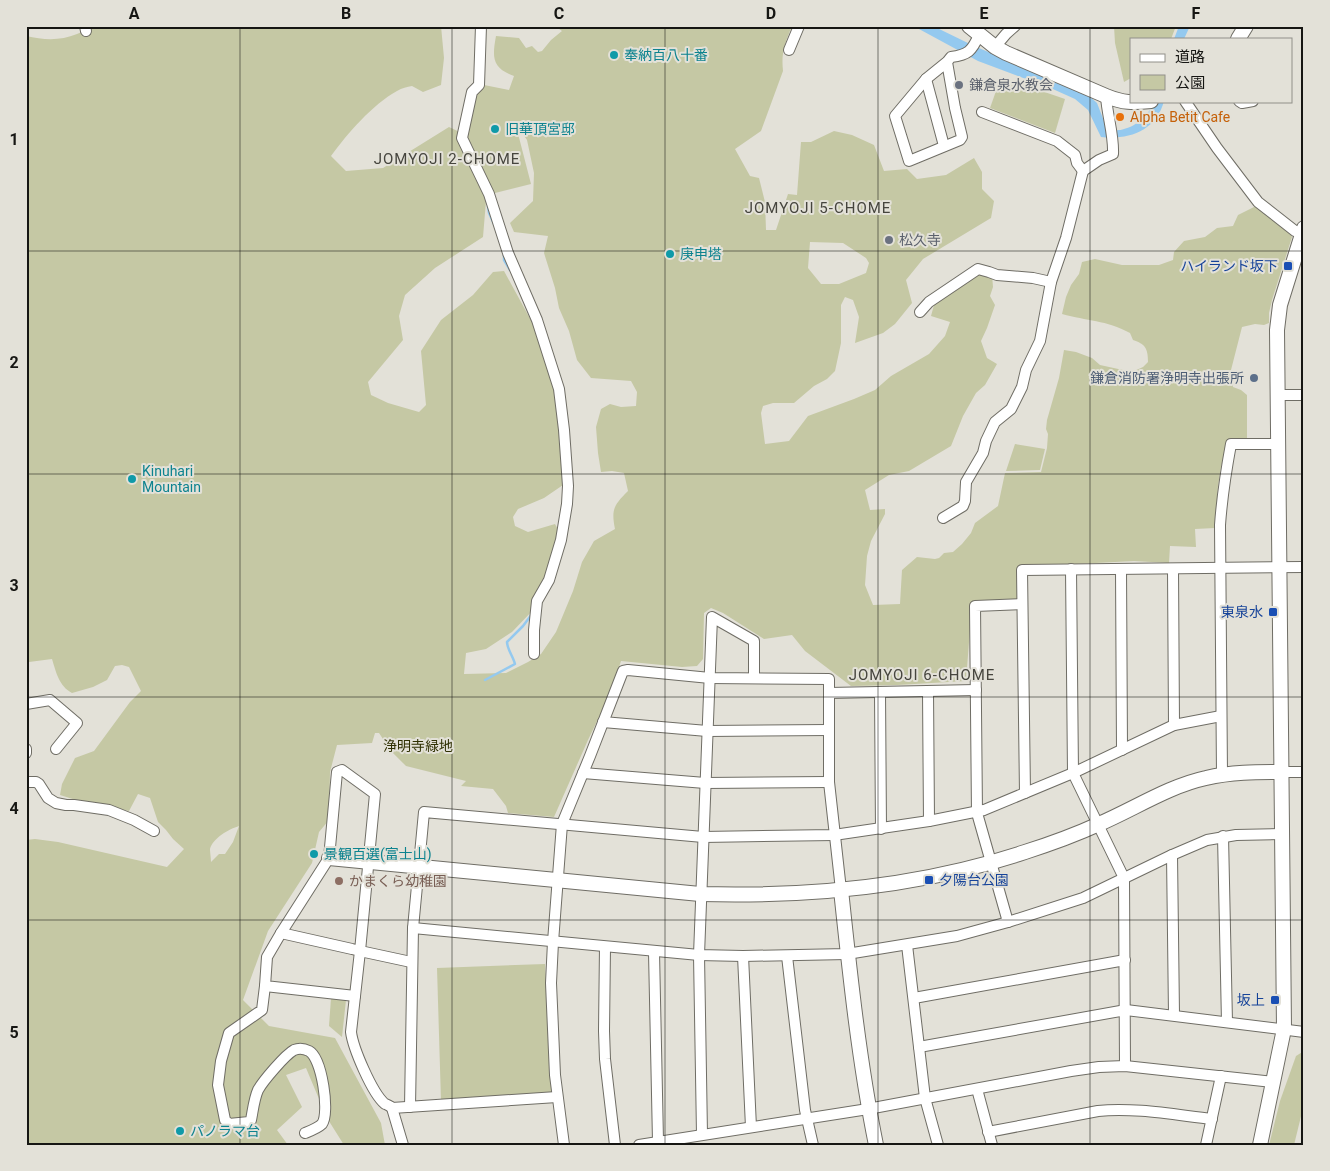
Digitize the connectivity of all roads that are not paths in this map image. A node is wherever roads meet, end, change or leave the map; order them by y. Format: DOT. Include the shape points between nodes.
graph roads {
  1 [pos="481,26"];
  2 [pos="799,26"];
  3 [pos="1015,26"];
  4 [pos="1246,26"];
  5 [pos="974,36"];
  6 [pos="1239,38"];
  7 [pos="995,47"];
  8 [pos="789,50"];
  9 [pos="947,62"];
  10 [pos="926,78"];
  11 [pos="1106,96"];
  12 [pos="1140,102"];
  13 [pos="1186,102"];
  14 [pos="982,112"];
  15 [pos="944,146"];
  16 [pos="1083,171"];
  17 [pos="1303,230"];
  18 [pos="1051,282"];
  19 [pos="920,312"];
  20 [pos="1278,395"];
  21 [pos="1304,395"];
  22 [pos="1278,444"];
  23 [pos="943,518"];
  24 [pos="1304,567"];
  25 [pos="1221,568"];
  26 [pos="1280,568"];
  27 [pos="1072,569"];
  28 [pos="1120,569"];
  29 [pos="1173,569"];
  30 [pos="1022,604"];
  31 [pos="534,654"];
  32 [pos="710,678"];
  33 [pos="754,678"];
  34 [pos="976,690"];
  35 [pos="928,691"];
  36 [pos="880,692"];
  37 [pos="829,693"];
  38 [pos="26,704"];
  39 [pos="1221,716"];
  40 [pos="604,722"];
  41 [pos="1174,725"];
  42 [pos="829,730"];
  43 [pos="707,731"];
  44 [pos="56,749"];
  45 [pos="1122,750"];
  46 [pos="583,772"];
  47 [pos="1282,772"];
  48 [pos="1304,772"];
  49 [pos="1073,773"];
  50 [pos="1222,775"];
  51 [pos="26,782"];
  52 [pos="829,782"];
  53 [pos="705,783"];
  54 [pos="1024,793"];
  55 [pos="977,813"];
  56 [pos="929,821"];
  57 [pos="562,824"];
  58 [pos="1099,824"];
  59 [pos="881,828"];
  60 [pos="154,832"];
  61 [pos="1282,834"];
  62 [pos="834,835"];
  63 [pos="1224,836"];
  64 [pos="703,837"];
  65 [pos="1172,855"];
  66 [pos="329,858"];
  67 [pos="369,861"];
  68 [pos="991,862"];
  69 [pos="418,866"];
  70 [pos="1124,878"];
  71 [pos="557,880"];
  72 [pos="841,890"];
  73 [pos="700,894"];
  74 [pos="1008,922"];
  75 [pos="413,928"];
  76 [pos="281,933"];
  77 [pos="553,942"];
  78 [pos="907,945"];
  79 [pos="605,947"];
  80 [pos="360,950"];
  81 [pos="654,952"];
  82 [pos="847,954"];
  83 [pos="698,956"];
  84 [pos="743,956"];
  85 [pos="787,956"];
  86 [pos="1125,960"];
  87 [pos="412,962"];
  88 [pos="265,986"];
  89 [pos="355,996"];
  90 [pos="914,998"];
  91 [pos="1126,1010"];
  92 [pos="1174,1015"];
  93 [pos="1227,1022"];
  94 [pos="1284,1029"];
  95 [pos="1304,1032"];
  96 [pos="920,1047"];
  97 [pos="1125,1066"];
  98 [pos="1221,1076"];
  99 [pos="1273,1082"];
  100 [pos="977,1089"];
  101 [pos="557,1098"];
  102 [pos="925,1098"];
  103 [pos="410,1106"];
  104 [pos="392,1108"];
  105 [pos="868,1109"];
  106 [pos="807,1119"];
  107 [pos="1212,1119"];
  108 [pos="751,1127"];
  109 [pos="988,1132"];
  110 [pos="305,1133"];
  111 [pos="702,1134"];
  112 [pos="658,1141"];
  113 [pos="402,1145"];
  114 [pos="564,1145"];
  115 [pos="616,1145"];
  116 [pos="639,1145"];
  117 [pos="813,1145"];
  118 [pos="876,1145"];
  119 [pos="938,1145"];
  120 [pos="992,1145"];
  121 [pos="1206,1145"];
  122 [pos="1260,1145"];
  1 -- 31 [label="street" via="479,84 472,92 462,138 488,194 536,320 559,389 565,437 567,504 549,580 536,601"];
  2 -- 8 [label="street"];
  3 -- 7 [label="street"];
  4 -- 6 [label="street"];
  5 -- 7 [label="street"];
  5 -- 9 [label="street" via="961,56 951,57"];
  7 -- 11 [label="street"];
  9 -- 10 [label="street"];
  9 -- 15 [label="street" via="962,137"];
  10 -- 15 [label="street"];
  10 -- 15 [label="street" via="895,116 909,161"];
  11 -- 12 [label="street" via="1128,103"];
  11 -- 16 [label="street" via="1113,154"];
  13 -- 17 [label="street" via="1258,202 1295,231"];
  14 -- 16 [label="street" via="1057,141 1075,155"];
  16 -- 18 [label="street"];
  17 -- 20 [label="street" via="1278,317"];
  18 -- 19 [label="street" via="996,275 978,269 929,302"];
  18 -- 23 [label="street" via="1040,341 1022,387 1011,409 995,422 983,453 966,482 963,506"];
  20 -- 21 [label="street"];
  20 -- 22 [label="street"];
  22 -- 25 [label="street" via="1231,444 1222,494"];
  22 -- 26 [label="street"];
  24 -- 26 [label="street"];
  25 -- 26 [label="street"];
  25 -- 29 [label="street"];
  25 -- 39 [label="street"];
  26 -- 47 [label="street"];
  27 -- 28 [label="street"];
  27 -- 30 [label="street" via="1022,570"];
  27 -- 49 [label="street"];
  28 -- 29 [label="street"];
  28 -- 45 [label="street"];
  29 -- 41 [label="street"];
  30 -- 34 [label="street" via="975,606"];
  30 -- 54 [label="street"];
  32 -- 33 [label="street"];
  32 -- 33 [label="street" via="712,616 754,641"];
  32 -- 40 [label="street" via="622,672"];
  32 -- 43 [label="street"];
  33 -- 37 [label="street" via="829,679"];
  34 -- 35 [label="street"];
  34 -- 55 [label="street"];
  35 -- 36 [label="street"];
  35 -- 56 [label="street"];
  36 -- 37 [label="street"];
  36 -- 59 [label="street"];
  37 -- 42 [label="street"];
  38 -- 44 [label="street" via="50,700 77,723"];
  39 -- 41 [label="street"];
  39 -- 50 [label="street"];
  40 -- 43 [label="street"];
  40 -- 46 [label="street"];
  41 -- 45 [label="street"];
  42 -- 43 [label="street"];
  42 -- 52 [label="street"];
  43 -- 53 [label="street"];
  45 -- 49 [label="street"];
  46 -- 53 [label="street"];
  46 -- 57 [label="street"];
  47 -- 48 [label="street"];
  47 -- 50 [label="street"];
  47 -- 61 [label="street"];
  49 -- 54 [label="street"];
  49 -- 58 [label="street"];
  50 -- 58 [label="street" via="1185,784"];
  51 -- 60 [label="street" via="36,782 48,798 56,802 109,810"];
  52 -- 53 [label="street"];
  52 -- 62 [label="street"];
  53 -- 64 [label="street"];
  54 -- 55 [label="street"];
  55 -- 56 [label="street"];
  55 -- 68 [label="street"];
  56 -- 59 [label="street"];
  57 -- 64 [label="street"];
  57 -- 69 [label="street" via="424,812"];
  57 -- 71 [label="street"];
  58 -- 68 [label="street"];
  58 -- 70 [label="street"];
  59 -- 62 [label="street"];
  61 -- 63 [label="street"];
  61 -- 94 [label="street"];
  62 -- 64 [label="street"];
  62 -- 72 [label="street"];
  63 -- 65 [label="street"];
  63 -- 93 [label="street"];
  64 -- 73 [label="street"];
  65 -- 70 [label="street"];
  65 -- 92 [label="street"];
  66 -- 67 [label="street"];
  66 -- 67 [label="street" via="337,772 342,770 375,794"];
  66 -- 76 [label="street"];
  67 -- 69 [label="street"];
  67 -- 80 [label="street"];
  68 -- 72 [label="street" via="912,880"];
  68 -- 74 [label="street"];
  69 -- 71 [label="street"];
  69 -- 75 [label="street"];
  70 -- 74 [label="street" via="1083,898"];
  70 -- 86 [label="street"];
  71 -- 73 [label="street"];
  71 -- 77 [label="street"];
  72 -- 73 [label="street"];
  72 -- 82 [label="street"];
  73 -- 83 [label="street"];
  74 -- 78 [label="street"];
  75 -- 77 [label="street"];
  75 -- 87 [label="street"];
  76 -- 80 [label="street"];
  76 -- 88 [label="street" via="266,957"];
  77 -- 79 [label="street"];
  77 -- 101 [label="street" via="551,983"];
  78 -- 82 [label="street"];
  78 -- 90 [label="street"];
  79 -- 81 [label="street"];
  79 -- 115 [label="street" via="605,1059"];
  80 -- 87 [label="street"];
  80 -- 89 [label="street"];
  81 -- 83 [label="street"];
  81 -- 112 [label="street"];
  82 -- 85 [label="street"];
  82 -- 105 [label="street"];
  83 -- 84 [label="street"];
  83 -- 111 [label="street"];
  84 -- 85 [label="street"];
  84 -- 108 [label="street"];
  85 -- 106 [label="street"];
  86 -- 90 [label="street"];
  86 -- 91 [label="street"];
  87 -- 103 [label="street"];
  88 -- 89 [label="street"];
  88 -- 110 [label="street" via="262,1010 229,1033 218,1085 225,1120 229,1124 249,1122 258,1089 285,1058 303,1048 311,1052 320,1069 325,1118 321,1125"];
  89 -- 104 [label="street" via="352,1041 373,1087 385,1104"];
  90 -- 96 [label="street"];
  91 -- 92 [label="street"];
  91 -- 96 [label="street"];
  91 -- 97 [label="street"];
  92 -- 93 [label="street"];
  93 -- 94 [label="street"];
  94 -- 95 [label="street"];
  94 -- 99 [label="street"];
  96 -- 102 [label="street"];
  97 -- 98 [label="street"];
  97 -- 100 [label="street" via="1071,1071"];
  98 -- 99 [label="street"];
  98 -- 107 [label="street"];
  99 -- 122 [label="street"];
  100 -- 102 [label="street"];
  100 -- 109 [label="street"];
  101 -- 103 [label="street"];
  101 -- 114 [label="street"];
  102 -- 105 [label="street"];
  102 -- 119 [label="street"];
  103 -- 104 [label="street"];
  104 -- 113 [label="street"];
  105 -- 106 [label="street"];
  105 -- 118 [label="street"];
  106 -- 108 [label="street"];
  106 -- 117 [label="street"];
  107 -- 109 [label="street" via="1112,1109"];
  107 -- 121 [label="street"];
  108 -- 111 [label="street"];
  109 -- 120 [label="street"];
  111 -- 112 [label="street"];
  112 -- 116 [label="street"];
}
